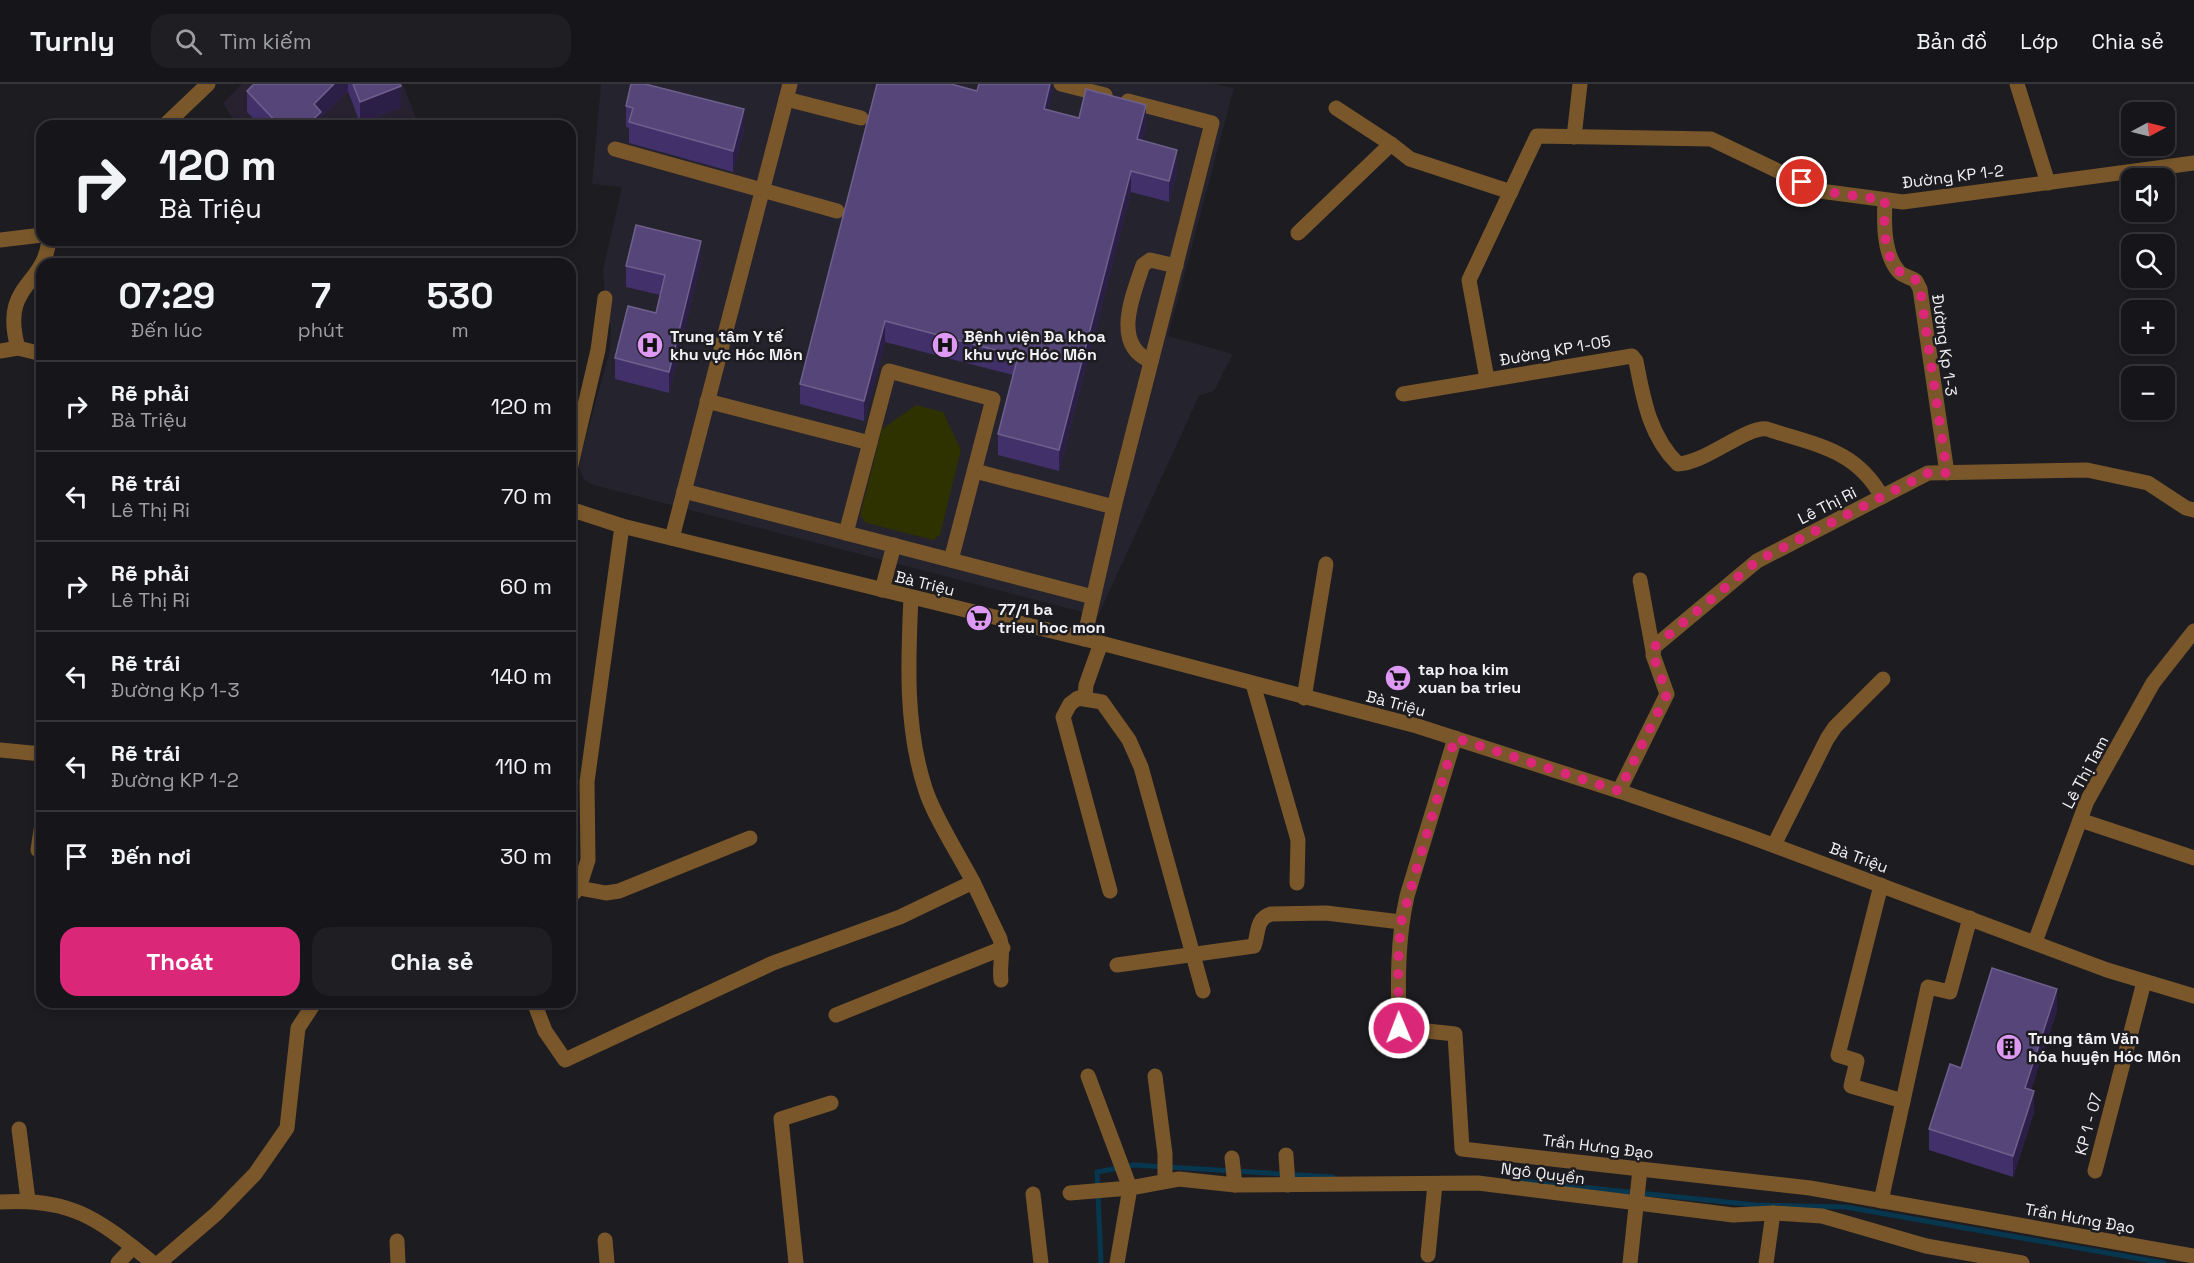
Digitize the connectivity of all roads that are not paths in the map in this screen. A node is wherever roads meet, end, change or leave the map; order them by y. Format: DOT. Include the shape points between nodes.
graph roads {
  1 [pos="208,84"];
  2 [pos="1061,84"];
  3 [pos="1580,84"];
  4 [pos="2017,84"];
  5 [pos="788,92"];
  6 [pos="1335,108"];
  7 [pos="861,118"];
  8 [pos="170,120"];
  9 [pos="1574,137"];
  10 [pos="1391,144"];
  11 [pos="615,149"];
  12 [pos="2194,164"];
  13 [pos="2048,183"];
  14 [pos="762,190"];
  15 [pos="1511,192"];
  16 [pos="1885,200"];
  17 [pos="837,211"];
  18 [pos="1298,233"];
  19 [pos="36,236"];
  20 [pos="0,240"];
  21 [pos="1176,266"];
  22 [pos="36,267"];
  23 [pos="604,298"];
  24 [pos="18,348"];
  25 [pos="0,351"];
  26 [pos="36,352"];
  27 [pos="1151,361"];
  28 [pos="1487,379"];
  29 [pos="1402,394"];
  30 [pos="707,401"];
  31 [pos="870,443"];
  32 [pos="576,444"];
  33 [pos="975,471"];
  34 [pos="1947,473"];
  35 [pos="684,491"];
  36 [pos="1882,497"];
  37 [pos="1114,507"];
  38 [pos="2194,510"];
  39 [pos="576,511"];
  40 [pos="622,526"];
  41 [pos="846,533"];
  42 [pos="672,538"];
  43 [pos="894,545"];
  44 [pos="951,560"];
  45 [pos="1326,564"];
  46 [pos="1640,580"];
  47 [pos="882,590"];
  48 [pos="911,597"];
  49 [pos="1093,597"];
  50 [pos="2194,631"];
  51 [pos="1084,639"];
  52 [pos="1101,643"];
  53 [pos="1653,651"];
  54 [pos="1883,679"];
  55 [pos="1253,684"];
  56 [pos="1085,698"];
  57 [pos="1304,698"];
  58 [pos="1455,738"];
  59 [pos="0,750"];
  60 [pos="36,753"];
  61 [pos="1619,791"];
  62 [pos="2080,820"];
  63 [pos="750,838"];
  64 [pos="1774,845"];
  65 [pos="2194,858"];
  66 [pos="973,882"];
  67 [pos="1297,883"];
  68 [pos="1881,885"];
  69 [pos="576,890"];
  70 [pos="1110,891"];
  71 [pos="576,892"];
  72 [pos="1970,918"];
  73 [pos="1401,922"];
  74 [pos="2035,942"];
  75 [pos="1003,948"];
  76 [pos="1195,956"];
  77 [pos="1117,965"];
  78 [pos="1001,980"];
  79 [pos="2144,982"];
  80 [pos="1203,991"];
  81 [pos="2194,996"];
  82 [pos="311,1008"];
  83 [pos="536,1008"];
  84 [pos="836,1015"];
  85 [pos="1088,1076"];
  86 [pos="1155,1076"];
  87 [pos="1903,1101"];
  88 [pos="831,1103"];
  89 [pos="19,1129"];
  90 [pos="1232,1158"];
  91 [pos="1286,1158"];
  92 [pos="1640,1169"];
  93 [pos="2095,1171"];
  94 [pos="1165,1178"];
  95 [pos="1234,1183"];
  96 [pos="1288,1183"];
  97 [pos="1435,1184"];
  98 [pos="1130,1187"];
  99 [pos="1070,1193"];
  100 [pos="1033,1194"];
  101 [pos="28,1200"];
  102 [pos="1881,1201"];
  103 [pos="0,1202"];
  104 [pos="1637,1202"];
  105 [pos="1773,1213"];
  106 [pos="605,1240"];
  107 [pos="398,1241"];
  108 [pos="133,1247"];
  109 [pos="1428,1254"];
  110 [pos="1947,1256"];
  111 [pos="2194,1256"];
  112 [pos="118,1263"];
  113 [pos="153,1263"];
  114 [pos="159,1263"];
  115 [pos="398,1263"];
  116 [pos="607,1263"];
  117 [pos="796,1263"];
  118 [pos="1041,1263"];
  119 [pos="1117,1263"];
  120 [pos="1630,1263"];
  121 [pos="1766,1263"];
  122 [pos="2022,1263"];
  1 -- 8 [label="street"];
  2 -- 21 [label="street" via="1212,123"];
  3 -- 9 [label="street"];
  4 -- 13 [label="street"];
  5 -- 7 [label="street"];
  5 -- 14 [label="street"];
  6 -- 10 [label="street"];
  9 -- 15 [label="street, Đường KP 1-2" via="1537,136"];
  9 -- 16 [label="street, Đường KP 1-2" via="1711,140 1820,191"];
  10 -- 15 [label="street" via="1410,159"];
  10 -- 18 [label="street"];
  11 -- 14 [label="street"];
  12 -- 13 [label="street, Đường KP 1-2"];
  13 -- 16 [label="street, Đường KP 1-2" via="1903,202"];
  14 -- 17 [label="street"];
  14 -- 30 [label="street"];
  15 -- 28 [label="street, Đường KP 1-05" via="1469,280"];
  16 -- 34 [label="street, Đường Kp 1-3" via="1886,236 1894,264 1900,273 1916,280 1920,289"];
  19 -- 20 [label="street"];
  21 -- 27 [label="street"];
  21 -- 27 [label="street" via="1150,260 1143,265 1130,310 1128,337 1137,352"];
  22 -- 24 [label="street" via="12,290 5,312 8,332"];
  23 -- 32 [label="street" via="598,350"];
  24 -- 25 [label="street"];
  24 -- 26 [label="street"];
  27 -- 37 [label="street"];
  28 -- 29 [label="street, Đường KP 1-05"];
  28 -- 36 [label="street, Đường KP 1-05" via="1632,356 1649,418 1664,448 1678,464 1727,447 1757,428 1767,429 1848,457 1868,474"];
  30 -- 31 [label="street"];
  30 -- 35 [label="street"];
  31 -- 33 [label="street" via="889,371 993,399"];
  31 -- 41 [label="street"];
  33 -- 37 [label="street"];
  33 -- 44 [label="street"];
  34 -- 36 [label="street, Lê Thị Ri" via="1928,473"];
  34 -- 38 [label="street, Lê Thị Ri" via="2087,470 2148,483"];
  35 -- 41 [label="street"];
  35 -- 42 [label="street"];
  36 -- 53 [label="street, Lê Thị Ri" via="1757,561"];
  37 -- 49 [label="street"];
  39 -- 40 [label="street, Bà Triệu"];
  40 -- 42 [label="street, Bà Triệu"];
  40 -- 69 [label="street" via="587,782 588,860"];
  41 -- 43 [label="street"];
  42 -- 47 [label="street, Bà Triệu"];
  43 -- 44 [label="street"];
  43 -- 47 [label="street"];
  44 -- 49 [label="street"];
  45 -- 57 [label="street"];
  46 -- 53 [label="street"];
  47 -- 48 [label="street, Bà Triệu"];
  48 -- 51 [label="street, Bà Triệu"];
  48 -- 66 [label="street" via="908,664 914,735 925,789"];
  49 -- 51 [label="street"];
  50 -- 62 [label="street, Lê Thị Tam" via="2154,682"];
  51 -- 52 [label="street, Bà Triệu"];
  52 -- 55 [label="street, Bà Triệu"];
  52 -- 56 [label="street"];
  53 -- 61 [label="street" via="1667,694"];
  54 -- 64 [label="street" via="1827,739"];
  55 -- 57 [label="street, Bà Triệu"];
  55 -- 67 [label="street" via="1298,840"];
  56 -- 70 [label="street" via="1076,699 1063,717"];
  56 -- 76 [label="street" via="1102,702 1129,740 1141,767"];
  57 -- 58 [label="street, Bà Triệu"];
  58 -- 61 [label="street, Bà Triệu"];
  58 -- 73 [label="street, Trần Hưng Đạo"];
  59 -- 60 [label="street"];
  61 -- 64 [label="street, Bà Triệu"];
  62 -- 65 [label="street"];
  62 -- 74 [label="street, Lê Thị Tam"];
  63 -- 71 [label="street" via="619,891"];
  64 -- 68 [label="street, Bà Triệu"];
  66 -- 75 [label="street"];
  66 -- 83 [label="street" via="900,917 773,963 565,1060 545,1031"];
  68 -- 72 [label="street, Bà Triệu"];
  68 -- 87 [label="street" via="1838,1055 1857,1060 1851,1086"];
  72 -- 74 [label="street, Bà Triệu"];
  72 -- 87 [label="street" via="1950,992 1928,987"];
  73 -- 76 [label="street" via="1326,913 1271,914 1259,923 1254,946"];
  73 -- 92 [label="street, Trần Hưng Đạo" via="1399,1028 1455,1034 1462,1149"];
  74 -- 79 [label="street, Bà Triệu"];
  75 -- 78 [label="street"];
  75 -- 84 [label="street"];
  76 -- 77 [label="street"];
  76 -- 80 [label="street"];
  79 -- 81 [label="street, Bà Triệu"];
  79 -- 93 [label="street, KP 1 - 07"];
  82 -- 114 [label="street" via="298,1028 287,1128 255,1174"];
  85 -- 98 [label="street"];
  86 -- 94 [label="street"];
  87 -- 102 [label="street"];
  88 -- 117 [label="street" via="781,1119"];
  89 -- 101 [label="street"];
  90 -- 95 [label="street"];
  91 -- 96 [label="street"];
  92 -- 102 [label="street, Trần Hưng Đạo" via="1810,1188"];
  92 -- 104 [label="street"];
  94 -- 95 [label="street, Ngô Quyền"];
  94 -- 98 [label="street, Ngô Quyền"];
  95 -- 96 [label="street, Ngô Quyền"];
  96 -- 97 [label="street, Ngô Quyền"];
  97 -- 104 [label="street, Ngô Quyền" via="1478,1183"];
  97 -- 109 [label="street"];
  98 -- 99 [label="street, Ngô Quyền"];
  98 -- 119 [label="street"];
  100 -- 118 [label="street"];
  101 -- 103 [label="street"];
  101 -- 108 [label="street" via="75,1210 101,1222"];
  102 -- 111 [label="street, Trần Hưng Đạo"];
  104 -- 105 [label="street, Ngô Quyền" via="1733,1215"];
  104 -- 120 [label="street"];
  105 -- 110 [label="street, Ngô Quyền" via="1822,1216"];
  105 -- 121 [label="street"];
  106 -- 116 [label="street"];
  107 -- 115 [label="street"];
  108 -- 112 [label="street"];
  108 -- 113 [label="street"];
  110 -- 122 [label="street, Ngô Quyền"];
}
